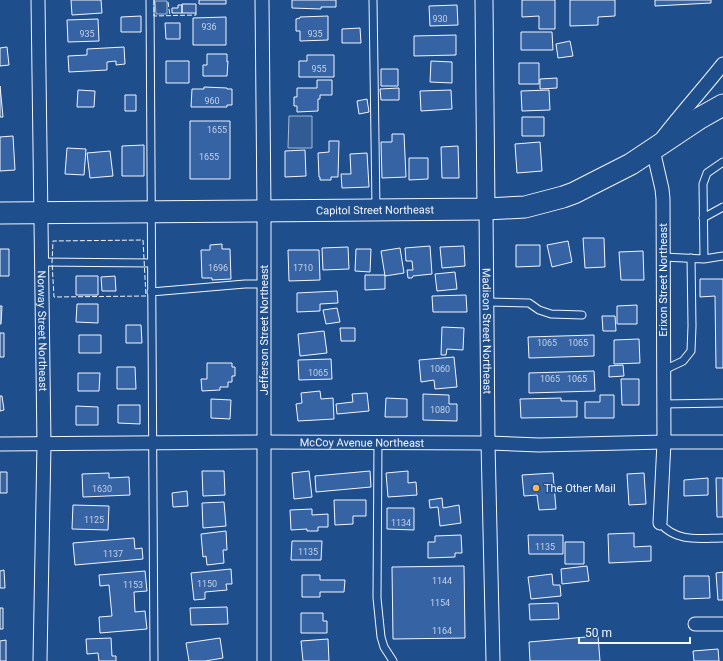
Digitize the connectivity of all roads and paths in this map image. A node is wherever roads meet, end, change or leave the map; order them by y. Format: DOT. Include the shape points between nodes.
graph roads {
  1 [pos="38,0"];
  2 [pos="150,0"];
  3 [pos="262,0"];
  4 [pos="373,0"];
  5 [pos="484,0"];
  6 [pos="723,64"];
  7 [pos="723,105"];
  8 [pos="653,150"];
  9 [pos="723,162"];
  10 [pos="723,207"];
  11 [pos="376,209"];
  12 [pos="486,209"];
  13 [pos="264,210"];
  14 [pos="151,212"];
  15 [pos="0,213"];
  16 [pos="40,213"];
  17 [pos="703,218"];
  18 [pos="723,256"];
  19 [pos="663,257"];
  20 [pos="691,258"];
  21 [pos="704,258"];
  22 [pos="41,262"];
  23 [pos="151,263"];
  24 [pos="263,284"];
  25 [pos="151,292"];
  26 [pos="487,302"];
  27 [pos="582,315"];
  28 [pos="664,370"];
  29 [pos="664,404"];
  30 [pos="723,404"];
  31 [pos="264,442"];
  32 [pos="378,442"];
  33 [pos="664,442"];
  34 [pos="723,442"];
  35 [pos="152,443"];
  36 [pos="488,443"];
  37 [pos="0,444"];
  38 [pos="44,444"];
  39 [pos="660,523"];
  40 [pos="723,538"];
  41 [pos="695,624"];
  42 [pos="723,624"];
  43 [pos="40,661"];
  44 [pos="154,661"];
  45 [pos="264,661"];
  46 [pos="393,661"];
  47 [pos="493,661"];
  1 -- 16 [label="street, Norway Street Northeast"];
  2 -- 14 [label="lane"];
  3 -- 13 [label="street, Jefferson Street Northeast"];
  4 -- 11 [label="lane"];
  5 -- 12 [label="street, Madison Street Northeast"];
  6 -- 8 [label="street"];
  7 -- 8 [label="main road, Capitol Street Northeast"];
  8 -- 12 [label="main road, Capitol Street Northeast" via="612,174 563,197 525,206"];
  8 -- 19 [label="street, Erixon Street Northeast" via="662,189"];
  9 -- 17 [label="lane" via="707,173 703,184"];
  10 -- 17 [label="lane"];
  11 -- 12 [label="main road, Capitol Street Northeast"];
  11 -- 13 [label="main road, Capitol Street Northeast"];
  12 -- 26 [label="street, Madison Street Northeast"];
  13 -- 14 [label="main road, Capitol Street Northeast"];
  13 -- 24 [label="street, Jefferson Street Northeast"];
  14 -- 16 [label="main road, Capitol Street Northeast"];
  14 -- 23 [label="lane"];
  15 -- 16 [label="main road, Capitol Street Northeast"];
  16 -- 22 [label="street, Norway Street Northeast"];
  17 -- 21 [label="lane"];
  18 -- 21 [label="lane"];
  19 -- 20 [label="lane"];
  19 -- 28 [label="street, Erixon Street Northeast"];
  20 -- 21 [label="lane"];
  20 -- 28 [label="lane" via="691,351 683,361"];
  22 -- 23 [label="lane"];
  22 -- 38 [label="street, Norway Street Northeast"];
  23 -- 25 [label="lane"];
  24 -- 25 [label="lane"];
  24 -- 31 [label="street, Jefferson Street Northeast"];
  25 -- 35 [label="lane"];
  26 -- 27 [label="lane" via="529,303 538,310 551,314"];
  26 -- 36 [label="street, Madison Street Northeast"];
  28 -- 29 [label="street, Erixon Street Northeast"];
  29 -- 30 [label="lane"];
  29 -- 33 [label="street, Erixon Street Northeast"];
  31 -- 32 [label="street, McCoy Avenue Northeast"];
  31 -- 35 [label="street, McCoy Avenue Northeast"];
  31 -- 45 [label="street, Jefferson Street Northeast"];
  32 -- 36 [label="street, McCoy Avenue Northeast"];
  32 -- 46 [label="lane" via="377,598 381,637"];
  33 -- 34 [label="street, McCoy Avenue Northeast"];
  33 -- 36 [label="street, McCoy Avenue Northeast" via="539,445"];
  33 -- 39 [label="street, Erixon Street Northeast"];
  35 -- 38 [label="street, McCoy Avenue Northeast"];
  35 -- 44 [label="lane"];
  36 -- 47 [label="street, Madison Street Northeast"];
  37 -- 38 [label="street, McCoy Avenue Northeast"];
  38 -- 43 [label="street, Norway Street Northeast"];
  39 -- 40 [label="lane" via="670,533 681,537"];
  41 -- 42 [label="street"];
}
